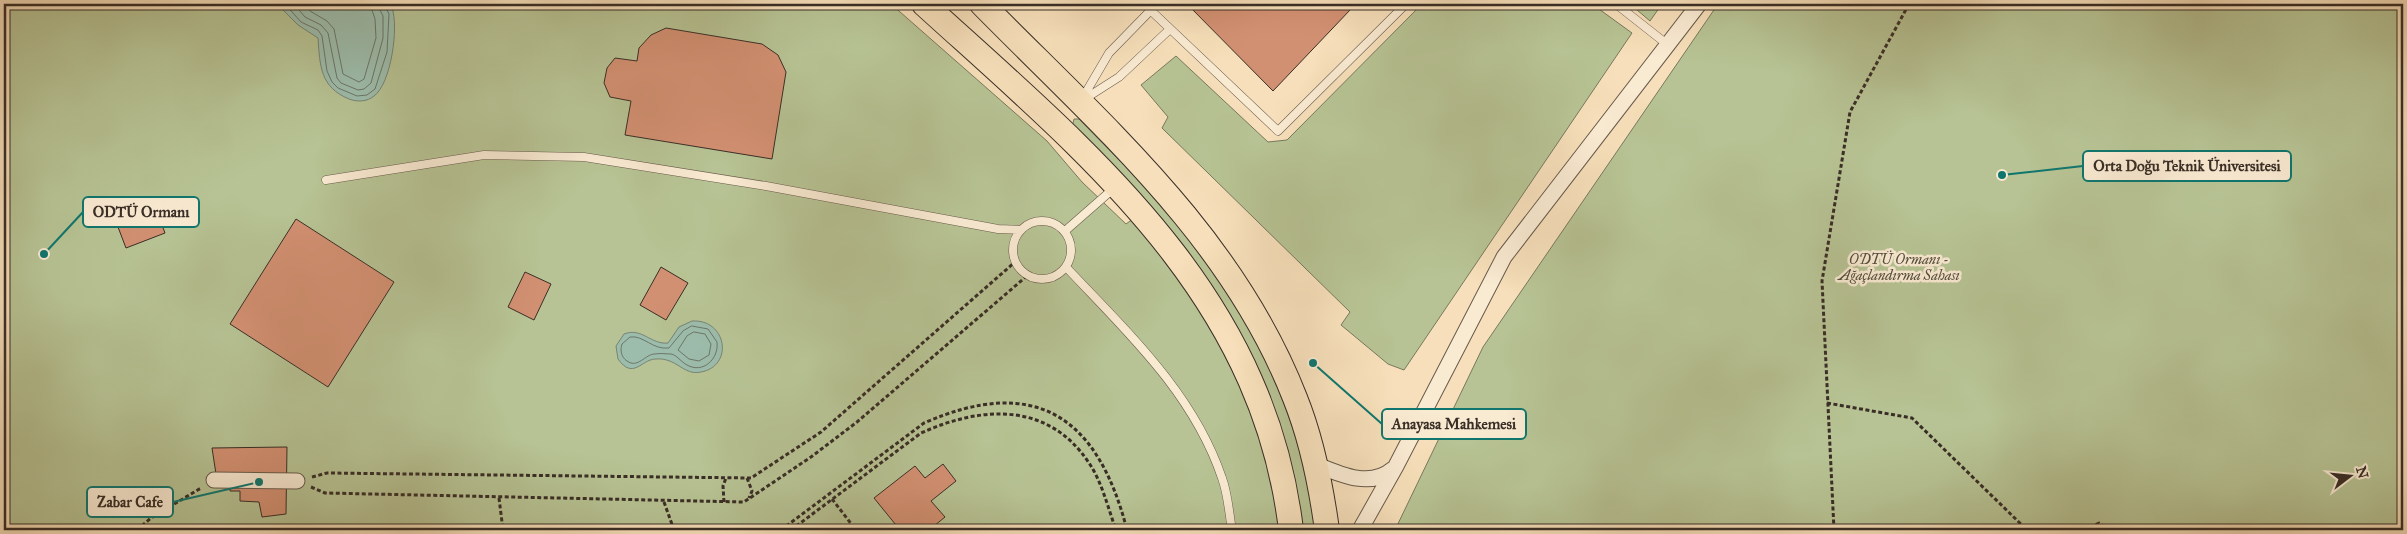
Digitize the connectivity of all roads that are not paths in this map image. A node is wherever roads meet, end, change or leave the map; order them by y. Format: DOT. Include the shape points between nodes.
graph roads {
  1 [pos="924,4"];
  2 [pos="982,4"];
  3 [pos="1144,4"];
  4 [pos="1406,4"];
  5 [pos="1616,4"];
  6 [pos="1699,4"];
  7 [pos="1151,10"];
  8 [pos="1170,29"];
  9 [pos="1668,45"];
  10 [pos="1079,103"];
  11 [pos="1057,127"];
  12 [pos="326,180"];
  13 [pos="1116,186"];
  14 [pos="1065,232"];
  15 [pos="1019,233"];
  16 [pos="1066,267"];
  17 [pos="1315,464"];
  18 [pos="1396,466"];
  19 [pos="214,480"];
  20 [pos="297,480"];
  21 [pos="1232,530"];
  22 [pos="1291,530"];
  23 [pos="1328,530"];
  24 [pos="1360,530"];
  1 -- 11 [label="main road"];
  2 -- 10 [label="main road"];
  3 -- 7 [label="lane"];
  4 -- 8 [label="lane" via="1278,130"];
  5 -- 9 [label="lane"];
  6 -- 9 [label="street"];
  7 -- 8 [label="lane"];
  7 -- 10 [label="lane" via="1109,53"];
  8 -- 10 [label="lane" via="1119,77"];
  9 -- 18 [label="street" via="1504,257"];
  10 -- 11 [label="main road"];
  10 -- 17 [label="main road" via="1168,193 1232,279 1275,354 1295,398"];
  11 -- 13 [label="main road"];
  12 -- 15 [label="lane" via="484,155 584,157 766,186"];
  13 -- 14 [label="lane"];
  13 -- 22 [label="main road" via="1184,264 1240,356 1255,390 1278,462"];
  14 -- 15 [label="lane" via="1048,221 1038,221"];
  14 -- 16 [label="lane" via="1072,249"];
  15 -- 16 [label="lane" via="1013,249 1015,262 1028,275 1048,279"];
  16 -- 21 [label="lane" via="1166,374 1192,412 1223,479"];
  17 -- 18 [label="street" via="1361,479 1386,475"];
  17 -- 23 [label="main road"];
  18 -- 24 [label="street"];
  19 -- 20 [label="street"];
}
